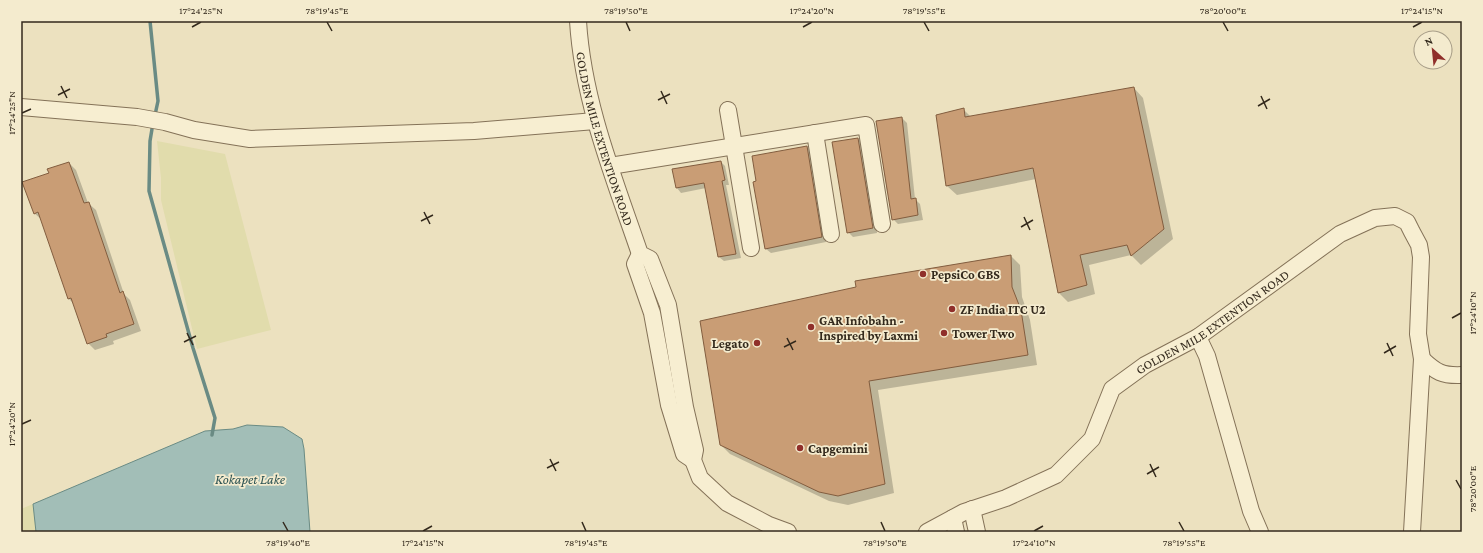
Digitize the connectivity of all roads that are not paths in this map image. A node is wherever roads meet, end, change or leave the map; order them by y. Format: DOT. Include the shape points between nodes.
graph roads {
  1 [pos="578,21"];
  2 [pos="21,107"];
  3 [pos="728,110"];
  4 [pos="595,121"];
  5 [pos="815,133"];
  6 [pos="734,146"];
  7 [pos="610,166"];
  8 [pos="882,224"];
  9 [pos="831,234"];
  10 [pos="751,248"];
  11 [pos="1198,337"];
  12 [pos="1422,359"];
  13 [pos="1462,375"];
  14 [pos="972,509"];
  15 [pos="955,525"];
  16 [pos="788,532"];
  17 [pos="927,532"];
  18 [pos="977,532"];
  19 [pos="1260,532"];
  20 [pos="1412,532"];
  1 -- 4 [label="street, GOLDEN MILE EXTENTION ROAD" via="579,44"];
  2 -- 4 [label="street" via="137,117 250,139 474,131"];
  3 -- 6 [label="street"];
  4 -- 7 [label="street, GOLDEN MILE EXTENTION ROAD"];
  5 -- 6 [label="street"];
  5 -- 8 [label="street" via="866,125"];
  5 -- 9 [label="street"];
  6 -- 7 [label="street"];
  6 -- 10 [label="street"];
  7 -- 16 [label="street, GOLDEN MILE EXTENTION ROAD" via="640,254 650,259 668,305 695,450 693,460 700,478 727,503"];
  11 -- 12 [label="street, GOLDEN MILE EXTENTION ROAD" via="1340,234 1376,218 1396,216 1407,222 1419,245 1421,257 1418,334"];
  11 -- 14 [label="street, GOLDEN MILE EXTENTION ROAD" via="1145,365 1112,389 1092,439 1056,475 1006,498"];
  11 -- 19 [label="street" via="1207,356 1251,511"];
  12 -- 13 [label="street" via="1433,370 1447,376"];
  12 -- 20 [label="street, GOLDEN MILE EXTENTION ROAD"];
  14 -- 15 [label="street, GOLDEN MILE EXTENTION ROAD"];
  14 -- 18 [label="street"];
  15 -- 17 [label="street, GOLDEN MILE EXTENTION ROAD"];
}
